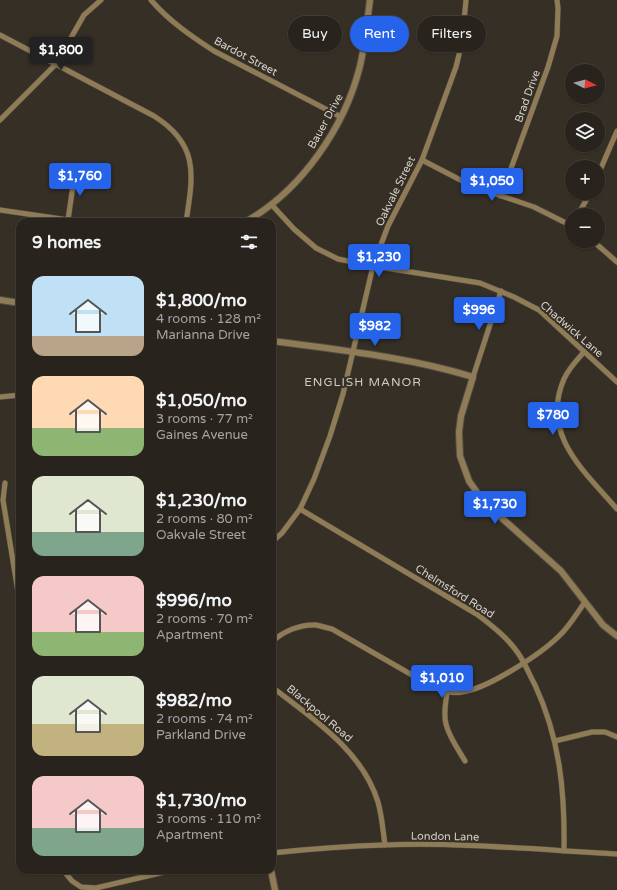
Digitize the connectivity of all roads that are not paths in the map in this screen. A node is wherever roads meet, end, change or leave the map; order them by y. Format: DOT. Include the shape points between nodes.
graph roads {
  1 [pos="101,0"];
  2 [pos="151,0"];
  3 [pos="370,0"];
  4 [pos="466,0"];
  5 [pos="557,0"];
  6 [pos="0,34"];
  7 [pos="56,64"];
  8 [pos="341,117"];
  9 [pos="0,120"];
  10 [pos="617,131"];
  11 [pos="422,160"];
  12 [pos="604,160"];
  13 [pos="75,172"];
  14 [pos="501,196"];
  15 [pos="271,204"];
  16 [pos="0,210"];
  17 [pos="54,218"];
  18 [pos="68,218"];
  19 [pos="187,218"];
  20 [pos="251,218"];
  21 [pos="565,222"];
  22 [pos="601,248"];
  23 [pos="617,262"];
  24 [pos="373,266"];
  25 [pos="501,291"];
  26 [pos="0,300"];
  27 [pos="16,303"];
  28 [pos="276,342"];
  29 [pos="352,352"];
  30 [pos="584,352"];
  31 [pos="473,377"];
  32 [pos="617,382"];
  33 [pos="16,395"];
  34 [pos="0,397"];
  35 [pos="5,483"];
  36 [pos="300,509"];
  37 [pos="617,509"];
  38 [pos="276,538"];
  39 [pos="16,565"];
  40 [pos="585,602"];
  41 [pos="617,636"];
  42 [pos="276,639"];
  43 [pos="524,663"];
  44 [pos="276,689"];
  45 [pos="447,692"];
  46 [pos="617,737"];
  47 [pos="555,741"];
  48 [pos="464,761"];
  49 [pos="385,845"];
  50 [pos="564,851"];
  51 [pos="276,853"];
  52 [pos="617,854"];
  53 [pos="66,874"];
  54 [pos="142,874"];
  55 [pos="272,874"];
  56 [pos="275,890"];
  1 -- 7 [label="street" via="84,15"];
  2 -- 8 [label="street, Bardot Street" via="165,15 202,43"];
  3 -- 8 [label="street, Bauer Drive" via="360,66"];
  4 -- 11 [label="street, Oakvale Street" via="462,42 456,67"];
  5 -- 14 [label="street, Brad Drive" via="558,36"];
  6 -- 7 [label="street"];
  7 -- 9 [label="street"];
  7 -- 19 [label="street" via="166,123 177,135 186,149 192,170"];
  8 -- 15 [label="street, Bauer Drive" via="328,141 308,168"];
  10 -- 12 [label="street"];
  11 -- 14 [label="street" via="472,186"];
  11 -- 24 [label="street, Oakvale Street" via="388,226"];
  13 -- 18 [label="street"];
  14 -- 21 [label="street" via="534,207"];
  15 -- 20 [label="street, Bauer Drive"];
  15 -- 24 [label="street, Chadwick Lane" via="316,248 338,259"];
  16 -- 17 [label="street"];
  22 -- 23 [label="street"];
  24 -- 25 [label="street, Chadwick Lane" via="480,283"];
  24 -- 29 [label="street, Oakvale Street"];
  25 -- 30 [label="street, Chadwick Lane" via="539,310"];
  25 -- 31 [label="street"];
  26 -- 27 [label="street"];
  28 -- 29 [label="street"];
  29 -- 31 [label="street" via="441,367"];
  29 -- 36 [label="street, Oakvale Street" via="330,436"];
  30 -- 32 [label="street, Chadwick Lane"];
  30 -- 37 [label="street" via="564,379 559,396 560,429 575,460"];
  31 -- 40 [label="street" via="461,416 459,432 460,456 469,481 495,512 561,571"];
  33 -- 34 [label="street"];
  35 -- 39 [label="street" via="3,500"];
  36 -- 38 [label="street, Oakvale Street"];
  36 -- 43 [label="street, Chelmsford Road" via="478,615 501,634"];
  40 -- 41 [label="street" via="603,625"];
  40 -- 43 [label="street" via="559,636"];
  42 -- 45 [label="street" via="294,629 316,625 332,629"];
  43 -- 45 [label="street" via="478,689 461,693"];
  43 -- 47 [label="street, Chelmsford Road" via="543,702"];
  44 -- 49 [label="street, Blackpool Road" via="331,733 350,752 366,774 378,801"];
  45 -- 48 [label="street" via="444,712 446,724 450,737"];
  46 -- 47 [label="street" via="605,732 592,732"];
  47 -- 50 [label="street, Chelmsford Road" via="563,785"];
  49 -- 50 [label="street, London Lane" via="454,845"];
  49 -- 51 [label="street, London Lane"];
  50 -- 52 [label="street, London Lane"];
  53 -- 54 [label="street" via="81,887 96,888"];
  55 -- 56 [label="street"];
}
